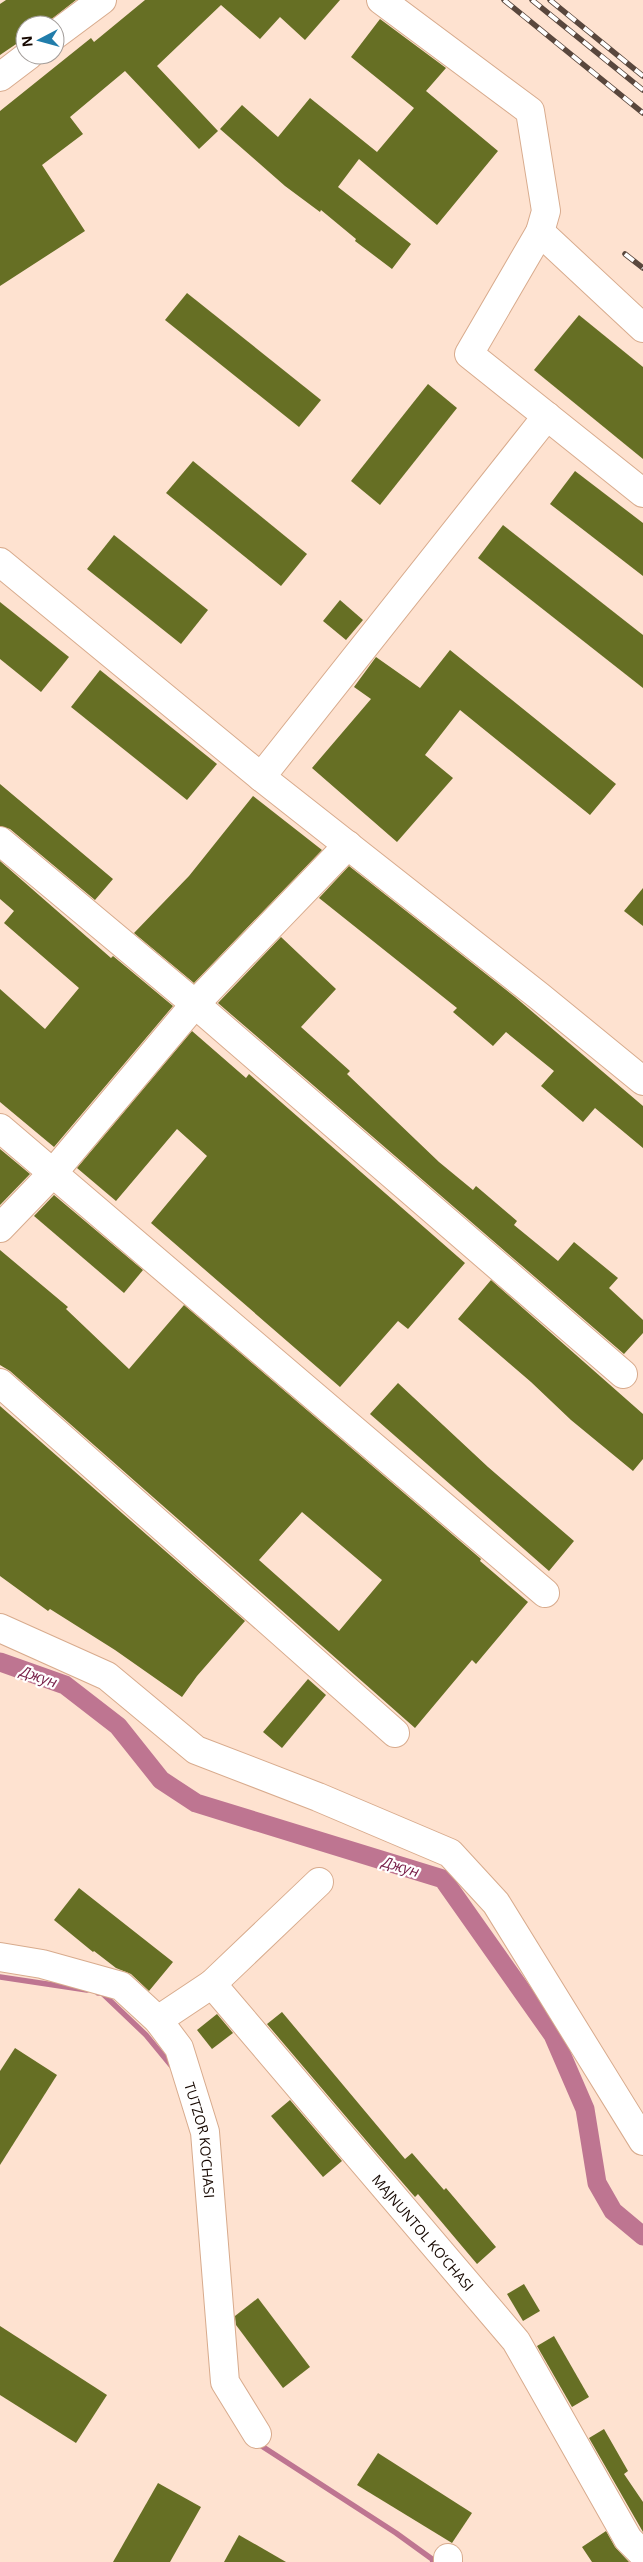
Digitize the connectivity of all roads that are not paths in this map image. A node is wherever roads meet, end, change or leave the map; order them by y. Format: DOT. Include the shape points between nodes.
graph roads {
  1 [pos="102,0"];
  2 [pos="381,0"];
  3 [pos="65,28"];
  4 [pos="16,65"];
  5 [pos="0,77"];
  6 [pos="540,232"];
  7 [pos="643,328"];
  8 [pos="548,416"];
  9 [pos="643,493"];
  10 [pos="0,562"];
  11 [pos="261,777"];
  12 [pos="0,841"];
  13 [pos="348,845"];
  14 [pos="196,1004"];
  15 [pos="643,1081"];
  16 [pos="0,1128"];
  17 [pos="52,1174"];
  18 [pos="0,1228"];
  19 [pos="623,1374"];
  20 [pos="0,1383"];
  21 [pos="545,1593"];
  22 [pos="0,1628"];
  23 [pos="396,1733"];
  24 [pos="319,1882"];
  25 [pos="0,1957"];
  26 [pos="212,1984"];
  27 [pos="158,2020"];
  28 [pos="643,2141"];
  29 [pos="257,2434"];
  30 [pos="643,2554"];
  1 -- 3 [label="street"];
  2 -- 6 [label="street" via="530,111 546,211"];
  4 -- 5 [label="street"];
  6 -- 7 [label="street"];
  6 -- 8 [label="street" via="469,354"];
  8 -- 9 [label="street"];
  8 -- 11 [label="street"];
  10 -- 11 [label="street"];
  11 -- 13 [label="street"];
  12 -- 14 [label="street"];
  13 -- 14 [label="street"];
  13 -- 15 [label="street"];
  14 -- 17 [label="street"];
  14 -- 19 [label="street"];
  16 -- 17 [label="street"];
  17 -- 18 [label="street"];
  17 -- 21 [label="street"];
  20 -- 23 [label="street"];
  22 -- 28 [label="street" via="107,1676 196,1750 450,1853 496,1903"];
  24 -- 26 [label="street"];
  25 -- 27 [label="street, TUTZOR KO‘CHASI" via="42,1964 120,1986"];
  26 -- 27 [label="street"];
  26 -- 30 [label="street, MAJNUNTOL KO‘CHASI" via="516,2341 628,2539"];
  27 -- 29 [label="street, TUTZOR KO‘CHASI" via="179,2048 205,2132 225,2382"];
}
